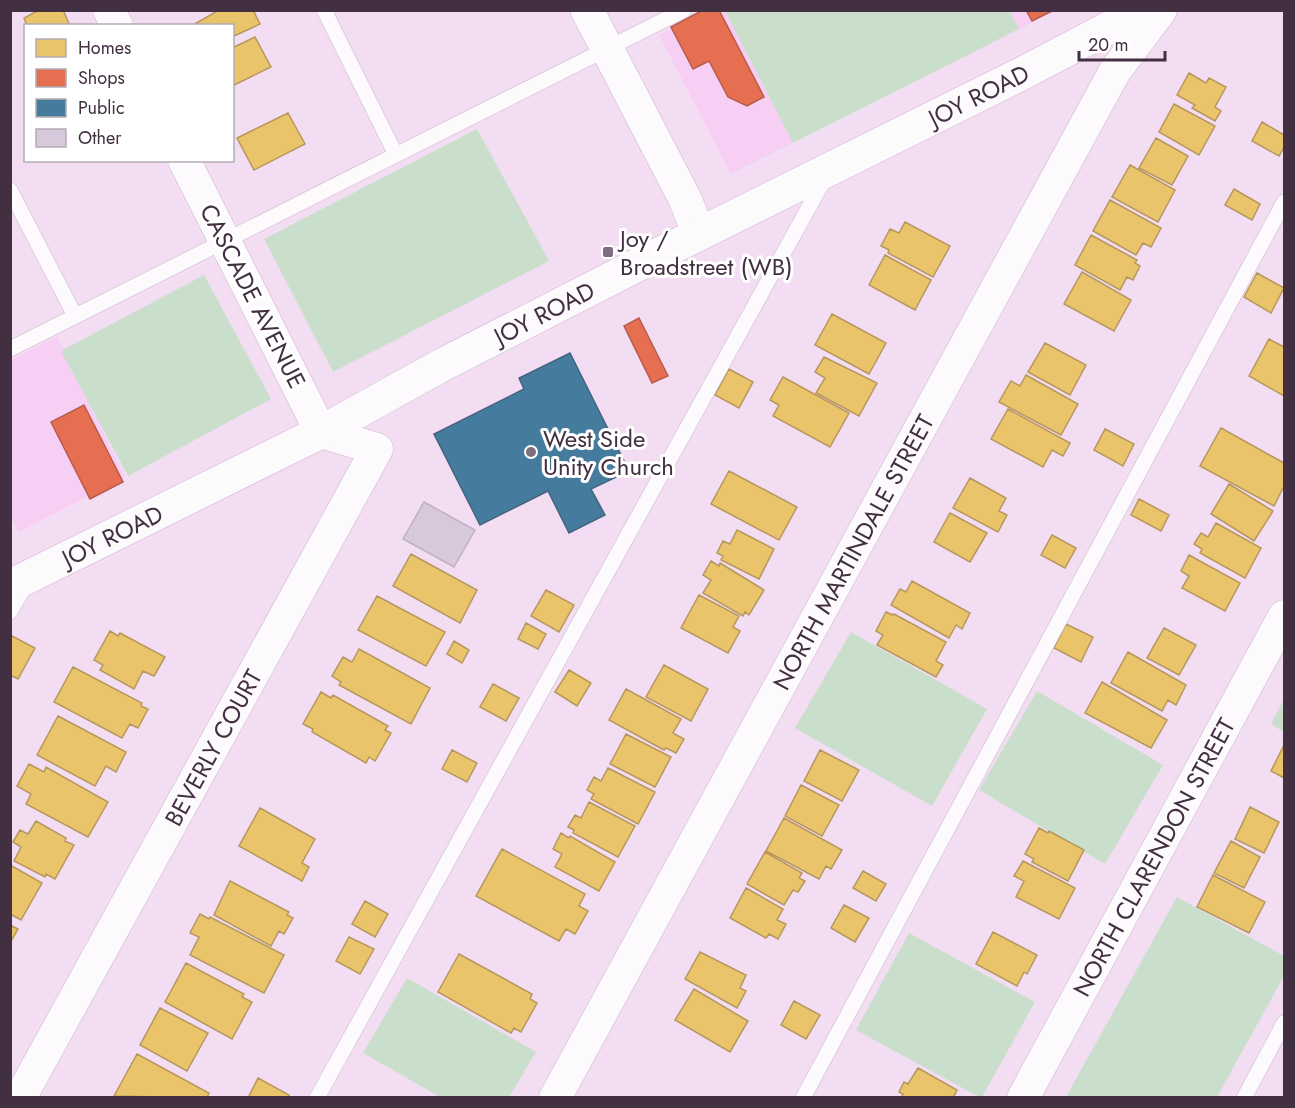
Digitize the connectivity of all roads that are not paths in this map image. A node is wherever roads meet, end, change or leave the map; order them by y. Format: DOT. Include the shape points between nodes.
graph roads {
  1 [pos="109,10"];
  2 [pos="324,10"];
  3 [pos="587,10"];
  4 [pos="684,10"];
  5 [pos="1143,10"];
  6 [pos="1161,10"];
  7 [pos="116,24"];
  8 [pos="606,49"];
  9 [pos="396,155"];
  10 [pos="185,162"];
  11 [pos="829,170"];
  12 [pos="10,190"];
  13 [pos="1284,202"];
  14 [pos="699,234"];
  15 [pos="225,241"];
  16 [pos="75,316"];
  17 [pos="10,349"];
  18 [pos="321,432"];
  19 [pos="21,581"];
  20 [pos="10,612"];
  21 [pos="1284,616"];
  22 [pos="1284,1023"];
  23 [pos="20,1098"];
  24 [pos="317,1098"];
  25 [pos="555,1098"];
  26 [pos="803,1098"];
  27 [pos="1023,1098"];
  28 [pos="1244,1098"];
  1 -- 7 [label="street"];
  2 -- 9 [label="lane"];
  3 -- 8 [label="street"];
  4 -- 8 [label="lane"];
  5 -- 11 [label="street, JOY ROAD"];
  6 -- 25 [label="street, NORTH MARTINDALE STREET" via="1115,71"];
  8 -- 9 [label="lane"];
  8 -- 14 [label="street" via="685,199"];
  9 -- 15 [label="lane"];
  10 -- 15 [label="street, CASCADE AVENUE"];
  11 -- 14 [label="street, JOY ROAD"];
  11 -- 24 [label="lane"];
  12 -- 16 [label="lane"];
  13 -- 26 [label="lane"];
  14 -- 18 [label="street, JOY ROAD" via="442,365"];
  15 -- 16 [label="lane"];
  15 -- 18 [label="street, CASCADE AVENUE"];
  16 -- 17 [label="lane"];
  18 -- 19 [label="street, JOY ROAD"];
  18 -- 23 [label="street, BEVERLY COURT" via="377,449"];
  19 -- 20 [label="lane"];
  21 -- 27 [label="street, NORTH CLARENDON STREET"];
  22 -- 28 [label="lane"];
}
